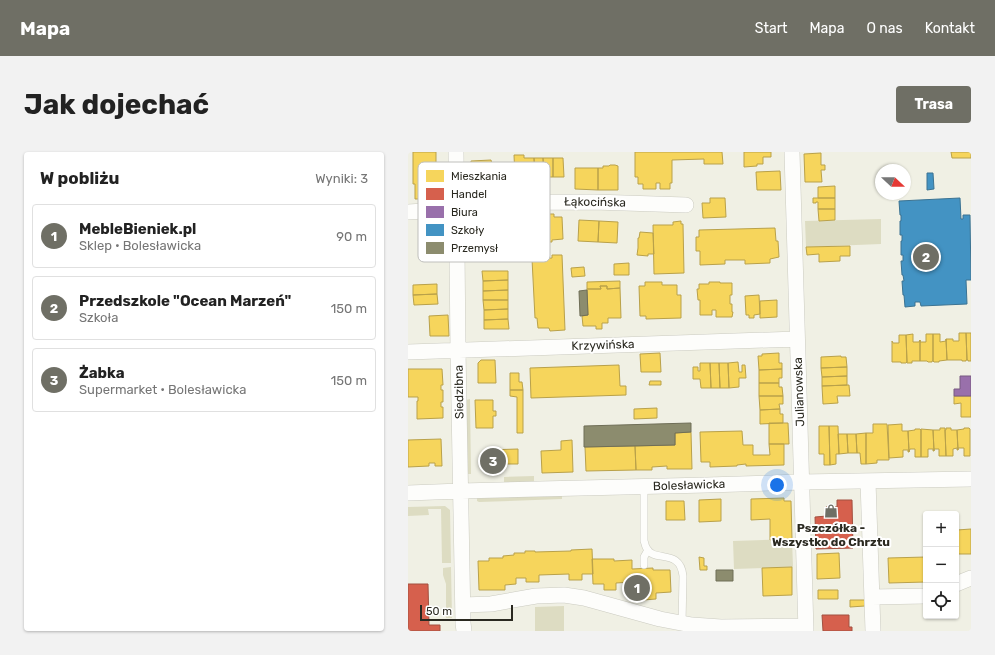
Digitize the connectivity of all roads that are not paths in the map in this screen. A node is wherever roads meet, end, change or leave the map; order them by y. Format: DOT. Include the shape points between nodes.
graph roads {
  1 [pos="792,152"];
  2 [pos="550,203"];
  3 [pos="686,205"];
  4 [pos="418,211"];
  5 [pos="408,212"];
  6 [pos="457,262"];
  7 [pos="797,339"];
  8 [pos="458,350"];
  9 [pos="408,352"];
  10 [pos="971,479"];
  11 [pos="868,481"];
  12 [pos="802,482"];
  13 [pos="644,487"];
  14 [pos="460,491"];
  15 [pos="408,493"];
  16 [pos="648,550"];
  17 [pos="644,565"];
  18 [pos="971,578"];
  19 [pos="958,583"];
  20 [pos="923,596"];
  21 [pos="872,597"];
  22 [pos="462,605"];
  23 [pos="682,624"];
  24 [pos="806,628"];
  25 [pos="721,629"];
  26 [pos="464,631"];
  27 [pos="873,631"];
  1 -- 7 [label="street, Julianowska"];
  2 -- 3 [label="street, Łąkocińska"];
  4 -- 5 [label="street, Łąkocińska"];
  6 -- 8 [label="street, Siedzibna"];
  7 -- 8 [label="street, Krzywińska"];
  7 -- 12 [label="street, Julianowska"];
  8 -- 9 [label="street, Krzywińska"];
  8 -- 14 [label="street, Siedzibna"];
  10 -- 11 [label="street, Bolesławicka"];
  11 -- 12 [label="street, Bolesławicka"];
  11 -- 21 [label="street"];
  12 -- 13 [label="street, Bolesławicka"];
  12 -- 24 [label="street, Julianowska"];
  13 -- 14 [label="street, Bolesławicka"];
  13 -- 16 [label="lane" via="644,541"];
  14 -- 15 [label="street, Bolesławicka"];
  14 -- 22 [label="street, Siedzibna"];
  16 -- 17 [label="lane" via="644,557"];
  16 -- 23 [label="lane" via="678,562 682,570"];
  18 -- 19 [label="street"];
  20 -- 21 [label="street"];
  21 -- 27 [label="street"];
  22 -- 23 [label="street" via="564,595"];
  22 -- 26 [label="street, Siedzibna"];
  23 -- 25 [label="street"];
  24 -- 25 [label="street"];
}
